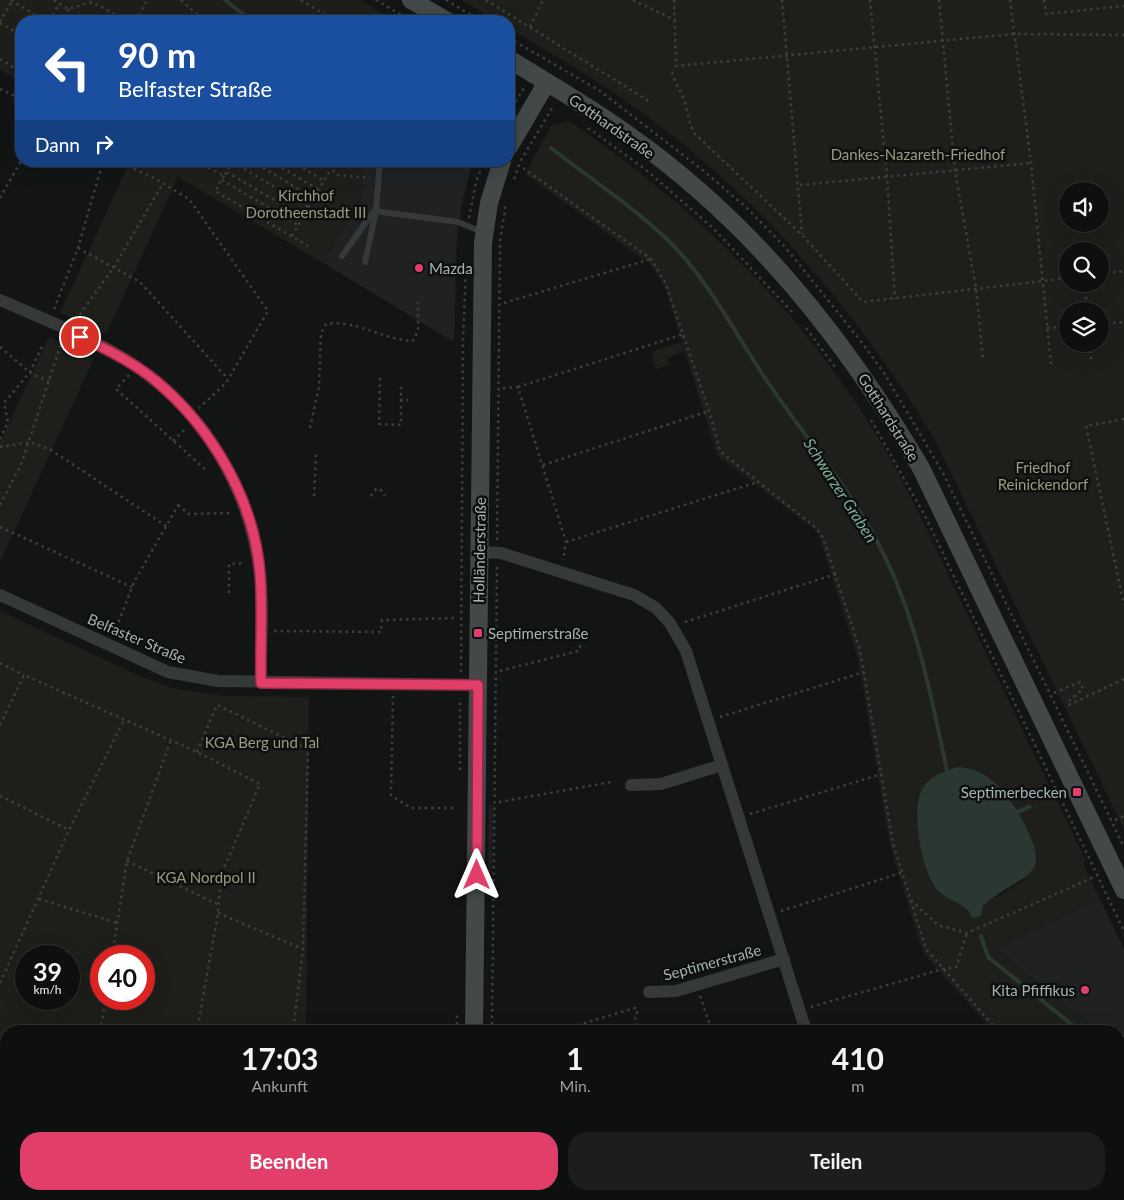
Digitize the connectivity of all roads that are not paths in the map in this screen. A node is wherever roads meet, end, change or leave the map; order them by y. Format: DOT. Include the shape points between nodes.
graph roads {
  1 [pos="411,0"];
  2 [pos="437,15"];
  3 [pos="515,63"];
  4 [pos="547,82"];
  5 [pos="515,137"];
  6 [pos="380,167"];
  7 [pos="500,167"];
  8 [pos="376,212"];
  9 [pos="484,232"];
  10 [pos="342,256"];
  11 [pos="365,262"];
  12 [pos="0,300"];
  13 [pos="480,552"];
  14 [pos="0,595"];
  15 [pos="261,683"];
  16 [pos="478,685"];
  17 [pos="722,765"];
  18 [pos="631,785"];
  19 [pos="1124,890"];
  20 [pos="784,959"];
  21 [pos="649,992"];
  22 [pos="474,1025"];
  23 [pos="804,1025"];
  1 -- 2 [label="main road"];
  3 -- 4 [label="main road, Gotthardstraße"];
  4 -- 5 [label="main road"];
  4 -- 19 [label="main road, Gotthardstraße" via="630,136 749,237 801,294 855,363 921,468"];
  6 -- 8 [label="lane"];
  7 -- 9 [label="main road, Holländerstraße"];
  8 -- 9 [label="lane" via="458,222"];
  8 -- 10 [label="lane"];
  8 -- 11 [label="lane"];
  9 -- 13 [label="main road, Holländerstraße"];
  12 -- 15 [label="street" via="106,348 136,366 176,399 212,444 238,489 255,544 260,573"];
  13 -- 16 [label="main road, Holländerstraße"];
  13 -- 17 [label="street, Septimerstraße" via="501,553 626,592 656,608 670,623 686,651"];
  14 -- 15 [label="street, Belfaster Straße" via="168,672 218,681"];
  15 -- 16 [label="street, Belfaster Straße"];
  16 -- 22 [label="main road, Holländerstraße"];
  17 -- 18 [label="street" via="661,784"];
  17 -- 20 [label="street, Septimerstraße"];
  20 -- 21 [label="street, Septimerstraße" via="676,991"];
  20 -- 23 [label="street, Septimerstraße"];
}
